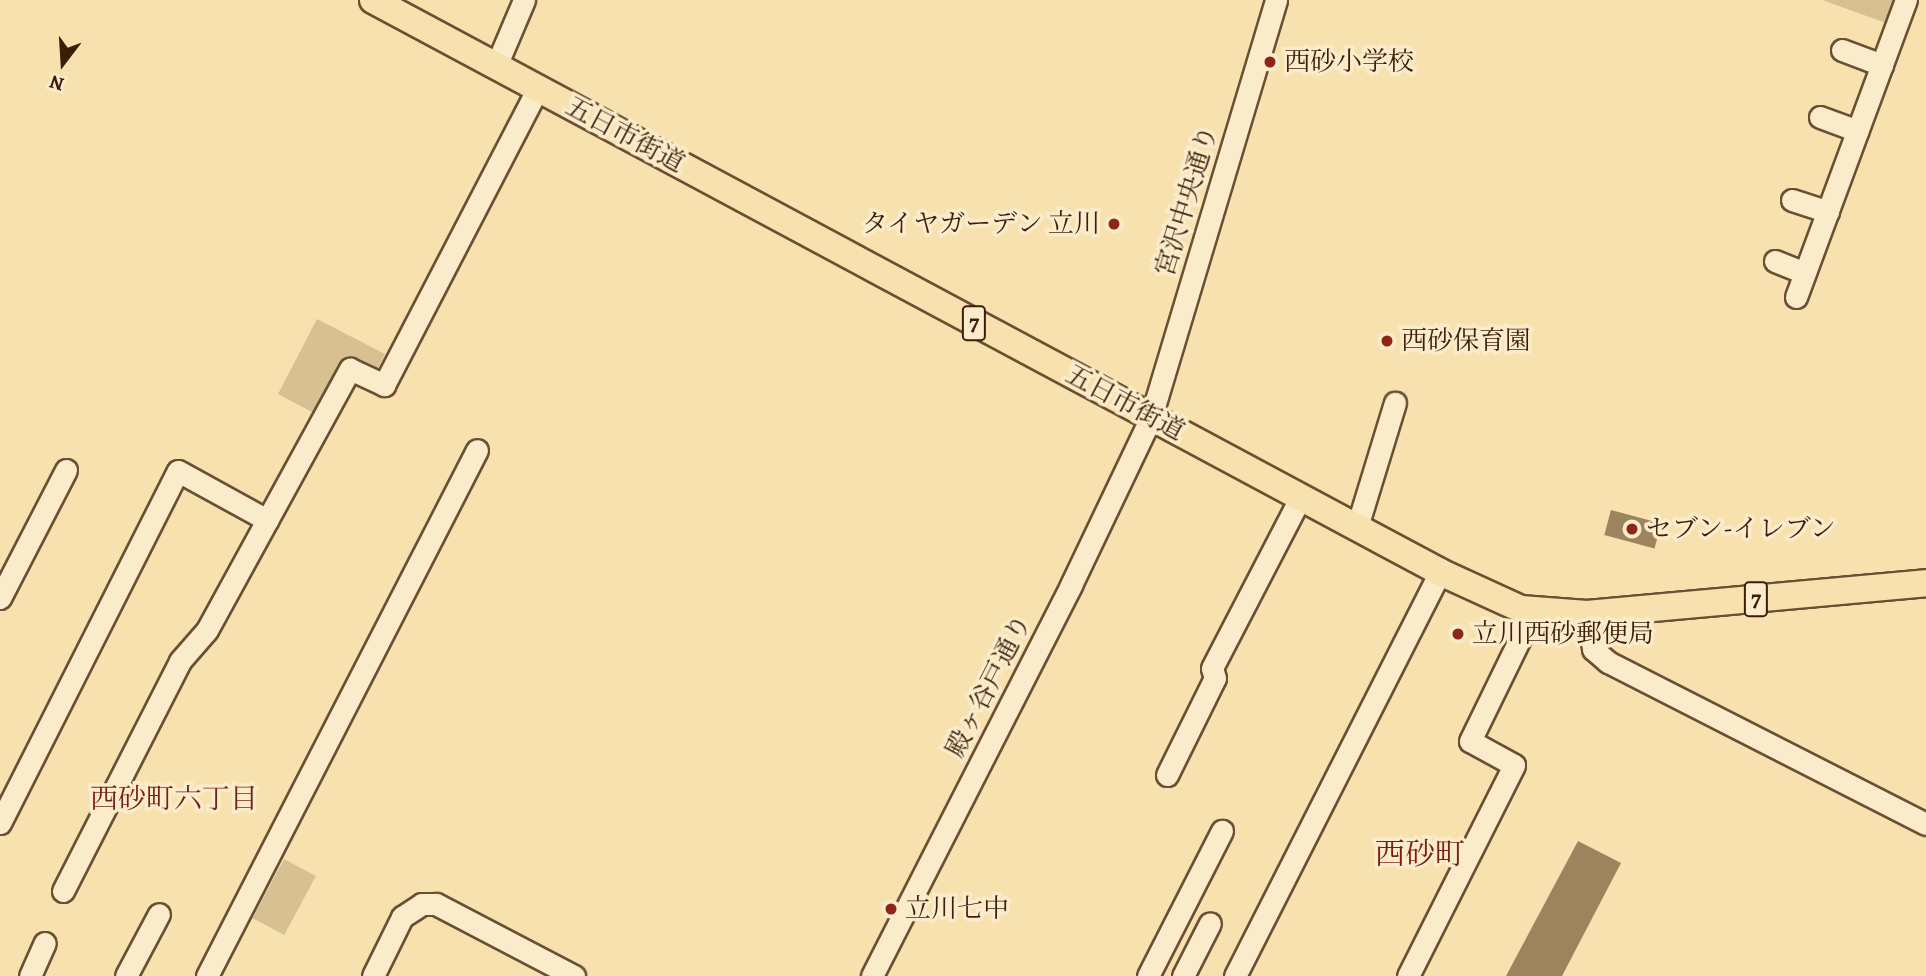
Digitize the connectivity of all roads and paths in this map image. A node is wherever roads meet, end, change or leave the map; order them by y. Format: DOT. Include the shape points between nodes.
graph roads {
  1 [pos="373,0"];
  2 [pos="524,0"];
  3 [pos="1276,0"];
  4 [pos="1906,0"];
  5 [pos="1842,50"];
  6 [pos="1882,65"];
  7 [pos="496,66"];
  8 [pos="538,88"];
  9 [pos="1820,117"];
  10 [pos="1858,131"];
  11 [pos="1792,200"];
  12 [pos="1828,212"];
  13 [pos="1775,261"];
  14 [pos="1805,273"];
  15 [pos="1796,297"];
  16 [pos="1395,403"];
  17 [pos="1151,417"];
  18 [pos="477,450"];
  19 [pos="66,470"];
  20 [pos="1301,496"];
  21 [pos="267,520"];
  22 [pos="1357,527"];
  23 [pos="1440,572"];
  24 [pos="1926,583"];
  25 [pos="0,598"];
  26 [pos="1534,612"];
  27 [pos="1587,614"];
  28 [pos="1167,775"];
  29 [pos="0,823"];
  30 [pos="1926,824"];
  31 [pos="1222,831"];
  32 [pos="63,891"];
  33 [pos="159,914"];
  34 [pos="1210,923"];
  35 [pos="45,943"];
  36 [pos="1151,971"];
  37 [pos="30,976"];
  38 [pos="126,976"];
  39 [pos="207,976"];
  40 [pos="373,976"];
  41 [pos="574,976"];
  42 [pos="872,976"];
  43 [pos="1172,976"];
  44 [pos="1183,976"];
  45 [pos="1235,976"];
  46 [pos="1408,976"];
  1 -- 7 [label="main road, 五日市街道 / 7"];
  2 -- 7 [label="street"];
  3 -- 17 [label="street, 宮沢中央通り"];
  4 -- 6 [label="street"];
  5 -- 6 [label="street"];
  6 -- 10 [label="street"];
  7 -- 8 [label="main road, 五日市街道 / 7"];
  8 -- 17 [label="main road, 五日市街道 / 7"];
  8 -- 21 [label="street" via="384,385 350,369"];
  9 -- 10 [label="street"];
  10 -- 12 [label="street"];
  11 -- 12 [label="street"];
  12 -- 14 [label="street"];
  13 -- 14 [label="street"];
  14 -- 15 [label="street"];
  16 -- 22 [label="street"];
  17 -- 20 [label="main road, 五日市街道 / 7"];
  17 -- 42 [label="street, 殿ヶ谷戸通り" via="1072,585"];
  18 -- 39 [label="street"];
  19 -- 25 [label="street"];
  20 -- 22 [label="main road, 五日市街道 / 7"];
  20 -- 28 [label="street" via="1212,668 1215,678"];
  21 -- 29 [label="street" via="178,471"];
  21 -- 32 [label="street" via="207,630 180,661"];
  22 -- 23 [label="main road, 五日市街道 / 7"];
  23 -- 26 [label="main road, 五日市街道 / 7"];
  23 -- 45 [label="street"];
  24 -- 27 [label="main road, 五日市街道 / 7"];
  26 -- 27 [label="main road, 五日市街道 / 7"];
  26 -- 46 [label="street" via="1470,741 1514,765"];
  27 -- 30 [label="street" via="1593,649 1608,662"];
  31 -- 36 [label="street"];
  33 -- 38 [label="street"];
  34 -- 44 [label="street"];
  35 -- 37 [label="street"];
  36 -- 43 [label="street"];
  40 -- 41 [label="street" via="402,917 422,904 436,904"];
}
